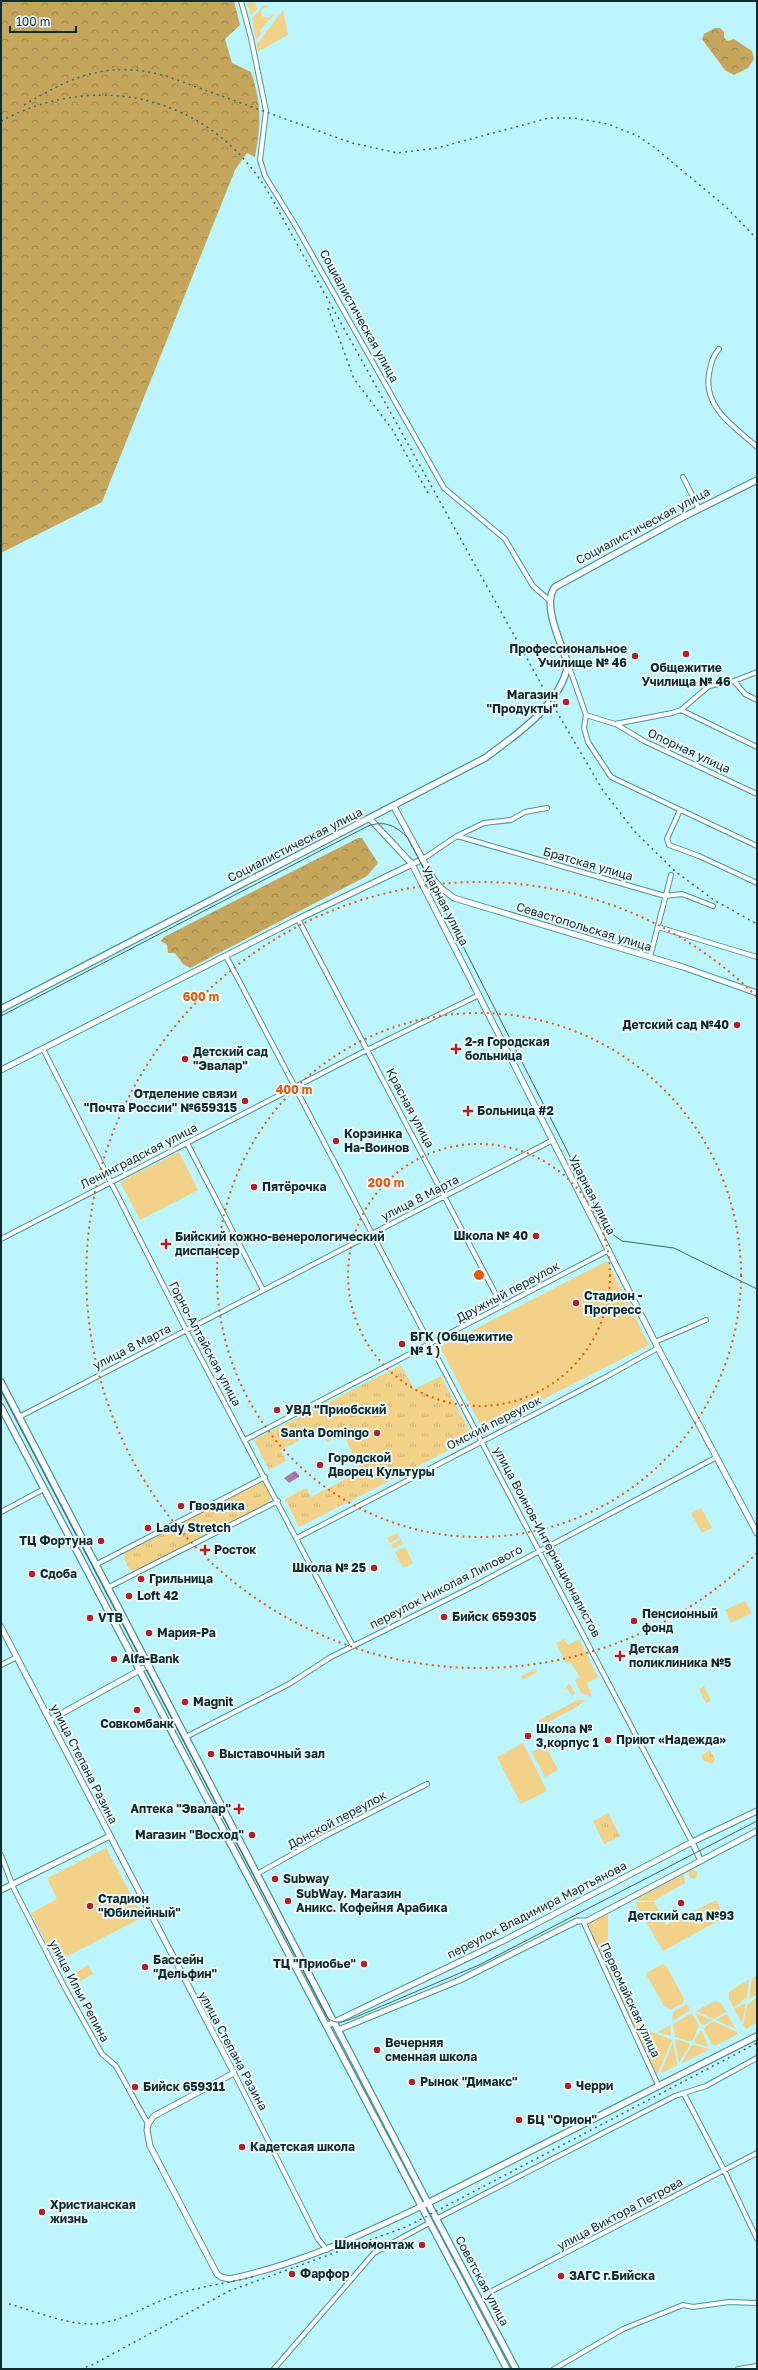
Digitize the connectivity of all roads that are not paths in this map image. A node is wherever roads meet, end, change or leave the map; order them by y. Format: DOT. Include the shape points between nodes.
graph roads {
  1 [pos="240,1"];
  2 [pos="719,349"];
  3 [pos="757,447"];
  4 [pos="683,477"];
  5 [pos="757,480"];
  6 [pos="699,509"];
  7 [pos="550,601"];
  8 [pos="568,664"];
  9 [pos="757,672"];
  10 [pos="734,681"];
  11 [pos="757,700"];
  12 [pos="681,710"];
  13 [pos="586,715"];
  14 [pos="616,724"];
  15 [pos="757,747"];
  16 [pos="757,794"];
  17 [pos="394,807"];
  18 [pos="547,808"];
  19 [pos="680,810"];
  20 [pos="370,819"];
  21 [pos="457,836"];
  22 [pos="757,846"];
  23 [pos="423,859"];
  24 [pos="412,864"];
  25 [pos="672,875"];
  26 [pos="757,883"];
  27 [pos="665,896"];
  28 [pos="714,906"];
  29 [pos="298,919"];
  30 [pos="658,927"];
  31 [pos="226,956"];
  32 [pos="650,957"];
  33 [pos="757,957"];
  34 [pos="757,993"];
  35 [pos="479,995"];
  36 [pos="1,1009"];
  37 [pos="43,1049"];
  38 [pos="368,1050"];
  39 [pos="1,1070"];
  40 [pos="296,1086"];
  41 [pos="552,1140"];
  42 [pos="187,1143"];
  43 [pos="110,1183"];
  44 [pos="445,1196"];
  45 [pos="373,1233"];
  46 [pos="1,1239"];
  47 [pos="609,1250"];
  48 [pos="263,1290"];
  49 [pos="502,1306"];
  50 [pos="706,1320"];
  51 [pos="186,1330"];
  52 [pos="655,1342"];
  53 [pos="432,1343"];
  54 [pos="658,1348"];
  55 [pos="1,1382"];
  56 [pos="1,1407"];
  57 [pos="19,1417"];
  58 [pos="9,1422"];
  59 [pos="245,1440"];
  60 [pos="482,1440"];
  61 [pos="717,1457"];
  62 [pos="265,1478"];
  63 [pos="44,1489"];
  64 [pos="278,1502"];
  65 [pos="1,1512"];
  66 [pos="757,1533"];
  67 [pos="297,1538"];
  68 [pos="539,1551"];
  69 [pos="97,1564"];
  70 [pos="109,1587"];
  71 [pos="1,1627"];
  72 [pos="353,1646"];
  73 [pos="17,1657"];
  74 [pos="1,1665"];
  75 [pos="149,1665"];
  76 [pos="139,1671"];
  77 [pos="50,1720"];
  78 [pos="186,1737"];
  79 [pos="177,1742"];
  80 [pos="427,1784"];
  81 [pos="757,1811"];
  82 [pos="757,1831"];
  83 [pos="110,1836"];
  84 [pos="692,1842"];
  85 [pos="1,1855"];
  86 [pos="701,1861"];
  87 [pos="257,1874"];
  88 [pos="12,1884"];
  89 [pos="1,1890"];
  90 [pos="583,1921"];
  91 [pos="334,2022"];
  92 [pos="326,2026"];
  93 [pos="338,2030"];
  94 [pos="757,2036"];
  95 [pos="757,2058"];
  96 [pos="234,2073"];
  97 [pos="367,2085"];
  98 [pos="659,2087"];
  99 [pos="359,2089"];
  100 [pos="684,2094"];
  101 [pos="148,2124"];
  102 [pos="757,2153"];
  103 [pos="408,2166"];
  104 [pos="401,2169"];
  105 [pos="724,2170"];
  106 [pos="428,2203"];
  107 [pos="420,2206"];
  108 [pos="436,2219"];
  109 [pos="429,2223"];
  110 [pos="757,2239"];
  111 [pos="327,2250"];
  112 [pos="492,2291"];
  113 [pos="757,2303"];
  114 [pos="757,2366"];
  115 [pos="274,2369"];
  116 [pos="507,2369"];
  117 [pos="516,2369"];
  118 [pos="554,2369"];
  119 [pos="738,2369"];
  1 -- 7 [label="street, Социалистическая улица" via="251,38 266,111 260,160 265,176 444,488 505,539 533,586"];
  2 -- 3 [label="street" via="711,363 708,383 710,395 719,412"];
  4 -- 6 [label="street"];
  5 -- 6 [label="main road, Социалистическая улица"];
  6 -- 7 [label="main road, Социалистическая улица" via="559,583 552,590"];
  7 -- 8 [label="main road" via="550,609"];
  8 -- 13 [label="street"];
  8 -- 17 [label="main road, Социалистическая улица" via="563,679 550,700 518,734 484,758"];
  9 -- 10 [label="street"];
  10 -- 11 [label="street" via="745,694"];
  10 -- 12 [label="street" via="709,686"];
  12 -- 14 [label="street"];
  12 -- 15 [label="street"];
  13 -- 14 [label="street"];
  13 -- 19 [label="street" via="584,728 588,742 611,777"];
  14 -- 16 [label="street, Опорная улица" via="644,741"];
  17 -- 20 [label="main road, Социалистическая улица"];
  17 -- 23 [label="street, Севастопольская улица"];
  18 -- 21 [label="street" via="525,812 511,820 488,822"];
  19 -- 22 [label="street"];
  19 -- 26 [label="street" via="667,839 669,846 699,856"];
  20 -- 24 [label="street, Ударная улица"];
  20 -- 36 [label="main road, Социалистическая улица"];
  21 -- 23 [label="street"];
  21 -- 27 [label="street, Братская улица"];
  23 -- 24 [label="street"];
  23 -- 32 [label="street, Севастопольская улица" via="441,888 460,900"];
  24 -- 29 [label="street"];
  24 -- 35 [label="street, Ударная улица"];
  25 -- 27 [label="street"];
  27 -- 28 [label="street, Братская улица" via="685,894"];
  27 -- 30 [label="street"];
  29 -- 31 [label="street"];
  29 -- 38 [label="street, Красная улица"];
  30 -- 32 [label="street"];
  30 -- 33 [label="street"];
  31 -- 37 [label="street"];
  31 -- 40 [label="street, улица Воинов-Интернационалистов"];
  32 -- 34 [label="street, Севастопольская улица"];
  35 -- 38 [label="street, Ленинградская улица"];
  35 -- 41 [label="street, Ударная улица"];
  37 -- 39 [label="street"];
  37 -- 43 [label="street, Горно-Алтайская улица"];
  38 -- 40 [label="street, Ленинградская улица"];
  38 -- 44 [label="street, Красная улица"];
  40 -- 42 [label="street, Ленинградская улица"];
  40 -- 45 [label="street, улица Воинов-Интернационалистов"];
  41 -- 44 [label="street, улица 8 Марта"];
  41 -- 47 [label="street, Ударная улица"];
  42 -- 43 [label="street, Ленинградская улица"];
  42 -- 48 [label="street"];
  43 -- 46 [label="street, Ленинградская улица"];
  43 -- 51 [label="street, Горно-Алтайская улица"];
  44 -- 45 [label="street, улица 8 Марта"];
  44 -- 49 [label="street, Красная улица"];
  45 -- 48 [label="street, улица 8 Марта"];
  45 -- 53 [label="street, улица Воинов-Интернационалистов"];
  47 -- 49 [label="street, Дружный переулок"];
  47 -- 52 [label="street, Ударная улица"];
  48 -- 51 [label="street, улица 8 Марта"];
  49 -- 53 [label="street, Дружный переулок"];
  50 -- 52 [label="street"];
  51 -- 57 [label="street, улица 8 Марта"];
  51 -- 59 [label="street, Горно-Алтайская улица"];
  52 -- 54 [label="street, Ударная улица"];
  53 -- 59 [label="street, Дружный переулок"];
  53 -- 60 [label="street, улица Воинов-Интернационалистов"];
  54 -- 60 [label="street, Омский переулок"];
  54 -- 61 [label="street, Ударная улица"];
  55 -- 57 [label="main road, Советская улица"];
  56 -- 58 [label="main road, Советская улица"];
  57 -- 58 [label="main road"];
  57 -- 69 [label="main road, Советская улица"];
  58 -- 63 [label="main road, Советская улица"];
  59 -- 62 [label="street, Горно-Алтайская улица"];
  60 -- 67 [label="street, Омский переулок"];
  60 -- 68 [label="street, улица Воинов-Интернационалистов"];
  61 -- 66 [label="street, Ударная улица"];
  61 -- 68 [label="street, переулок Николая Липового"];
  62 -- 64 [label="street, Горно-Алтайская улица"];
  62 -- 69 [label="street"];
  63 -- 65 [label="street"];
  63 -- 76 [label="main road, Советская улица"];
  64 -- 67 [label="street, Горно-Алтайская улица"];
  64 -- 70 [label="street"];
  67 -- 72 [label="street, Горно-Алтайская улица"];
  68 -- 72 [label="street, переулок Николая Липового"];
  68 -- 84 [label="street, улица Воинов-Интернационалистов"];
  69 -- 70 [label="main road, Советская улица"];
  70 -- 75 [label="main road, Советская улица"];
  71 -- 73 [label="street, улица Степана Разина"];
  72 -- 78 [label="street, переулок Николая Липового" via="289,1684"];
  73 -- 74 [label="street"];
  73 -- 77 [label="street, улица Степана Разина"];
  75 -- 76 [label="street"];
  75 -- 78 [label="main road, Советская улица"];
  76 -- 77 [label="street"];
  76 -- 79 [label="main road, Советская улица"];
  77 -- 83 [label="street, улица Степана Разина"];
  78 -- 79 [label="main road"];
  78 -- 87 [label="main road, Советская улица"];
  79 -- 92 [label="main road, Советская улица"];
  80 -- 87 [label="street, Донской переулок"];
  81 -- 84 [label="street, переулок Владимира Мартьянова"];
  82 -- 86 [label="street"];
  83 -- 88 [label="street"];
  83 -- 96 [label="street, улица Степана Разина"];
  84 -- 86 [label="street"];
  84 -- 91 [label="street, переулок Владимира Мартьянова" via="503,1941"];
  85 -- 88 [label="street, улица Ильи Репина"];
  86 -- 90 [label="street" via="588,1921"];
  87 -- 91 [label="main road, Советская улица"];
  88 -- 89 [label="street"];
  88 -- 101 [label="street, улица Ильи Репина" via="102,2054 116,2066"];
  90 -- 93 [label="street" via="577,1921 484,1969"];
  90 -- 98 [label="street, Первомайская улица"];
  91 -- 92 [label="street, переулок Владимира Мартьянова"];
  91 -- 93 [label="main road, Советская улица"];
  92 -- 99 [label="main road, Советская улица"];
  93 -- 97 [label="main road, Советская улица"];
  94 -- 98 [label="main road"];
  95 -- 100 [label="street" via="706,2086"];
  96 -- 101 [label="street" via="154,2116"];
  96 -- 111 [label="street, улица Степана Разина" via="318,2239"];
  97 -- 99 [label="main road"];
  97 -- 103 [label="main road, Советская улица"];
  98 -- 106 [label="main road"];
  99 -- 104 [label="main road, Советская улица"];
  100 -- 105 [label="street"];
  100 -- 108 [label="street" via="675,2096"];
  101 -- 111 [label="street, улица Ильи Репина" via="147,2135 153,2152 212,2266 224,2279"];
  102 -- 105 [label="street, улица Виктора Петрова"];
  103 -- 104 [label="main road"];
  103 -- 106 [label="main road, Советская улица"];
  104 -- 107 [label="main road, Советская улица"];
  105 -- 110 [label="street"];
  105 -- 112 [label="street, улица Виктора Петрова"];
  106 -- 107 [label="main road"];
  106 -- 108 [label="main road, Советская улица"];
  107 -- 109 [label="main road, Советская улица"];
  107 -- 111 [label="street"];
  108 -- 109 [label="street"];
  108 -- 117 [label="main road, Советская улица"];
  109 -- 115 [label="street" via="374,2253"];
  109 -- 116 [label="main road, Советская улица"];
  113 -- 118 [label="street" via="729,2302 691,2307 683,2305 623,2329"];
  114 -- 119 [label="street"];
}
